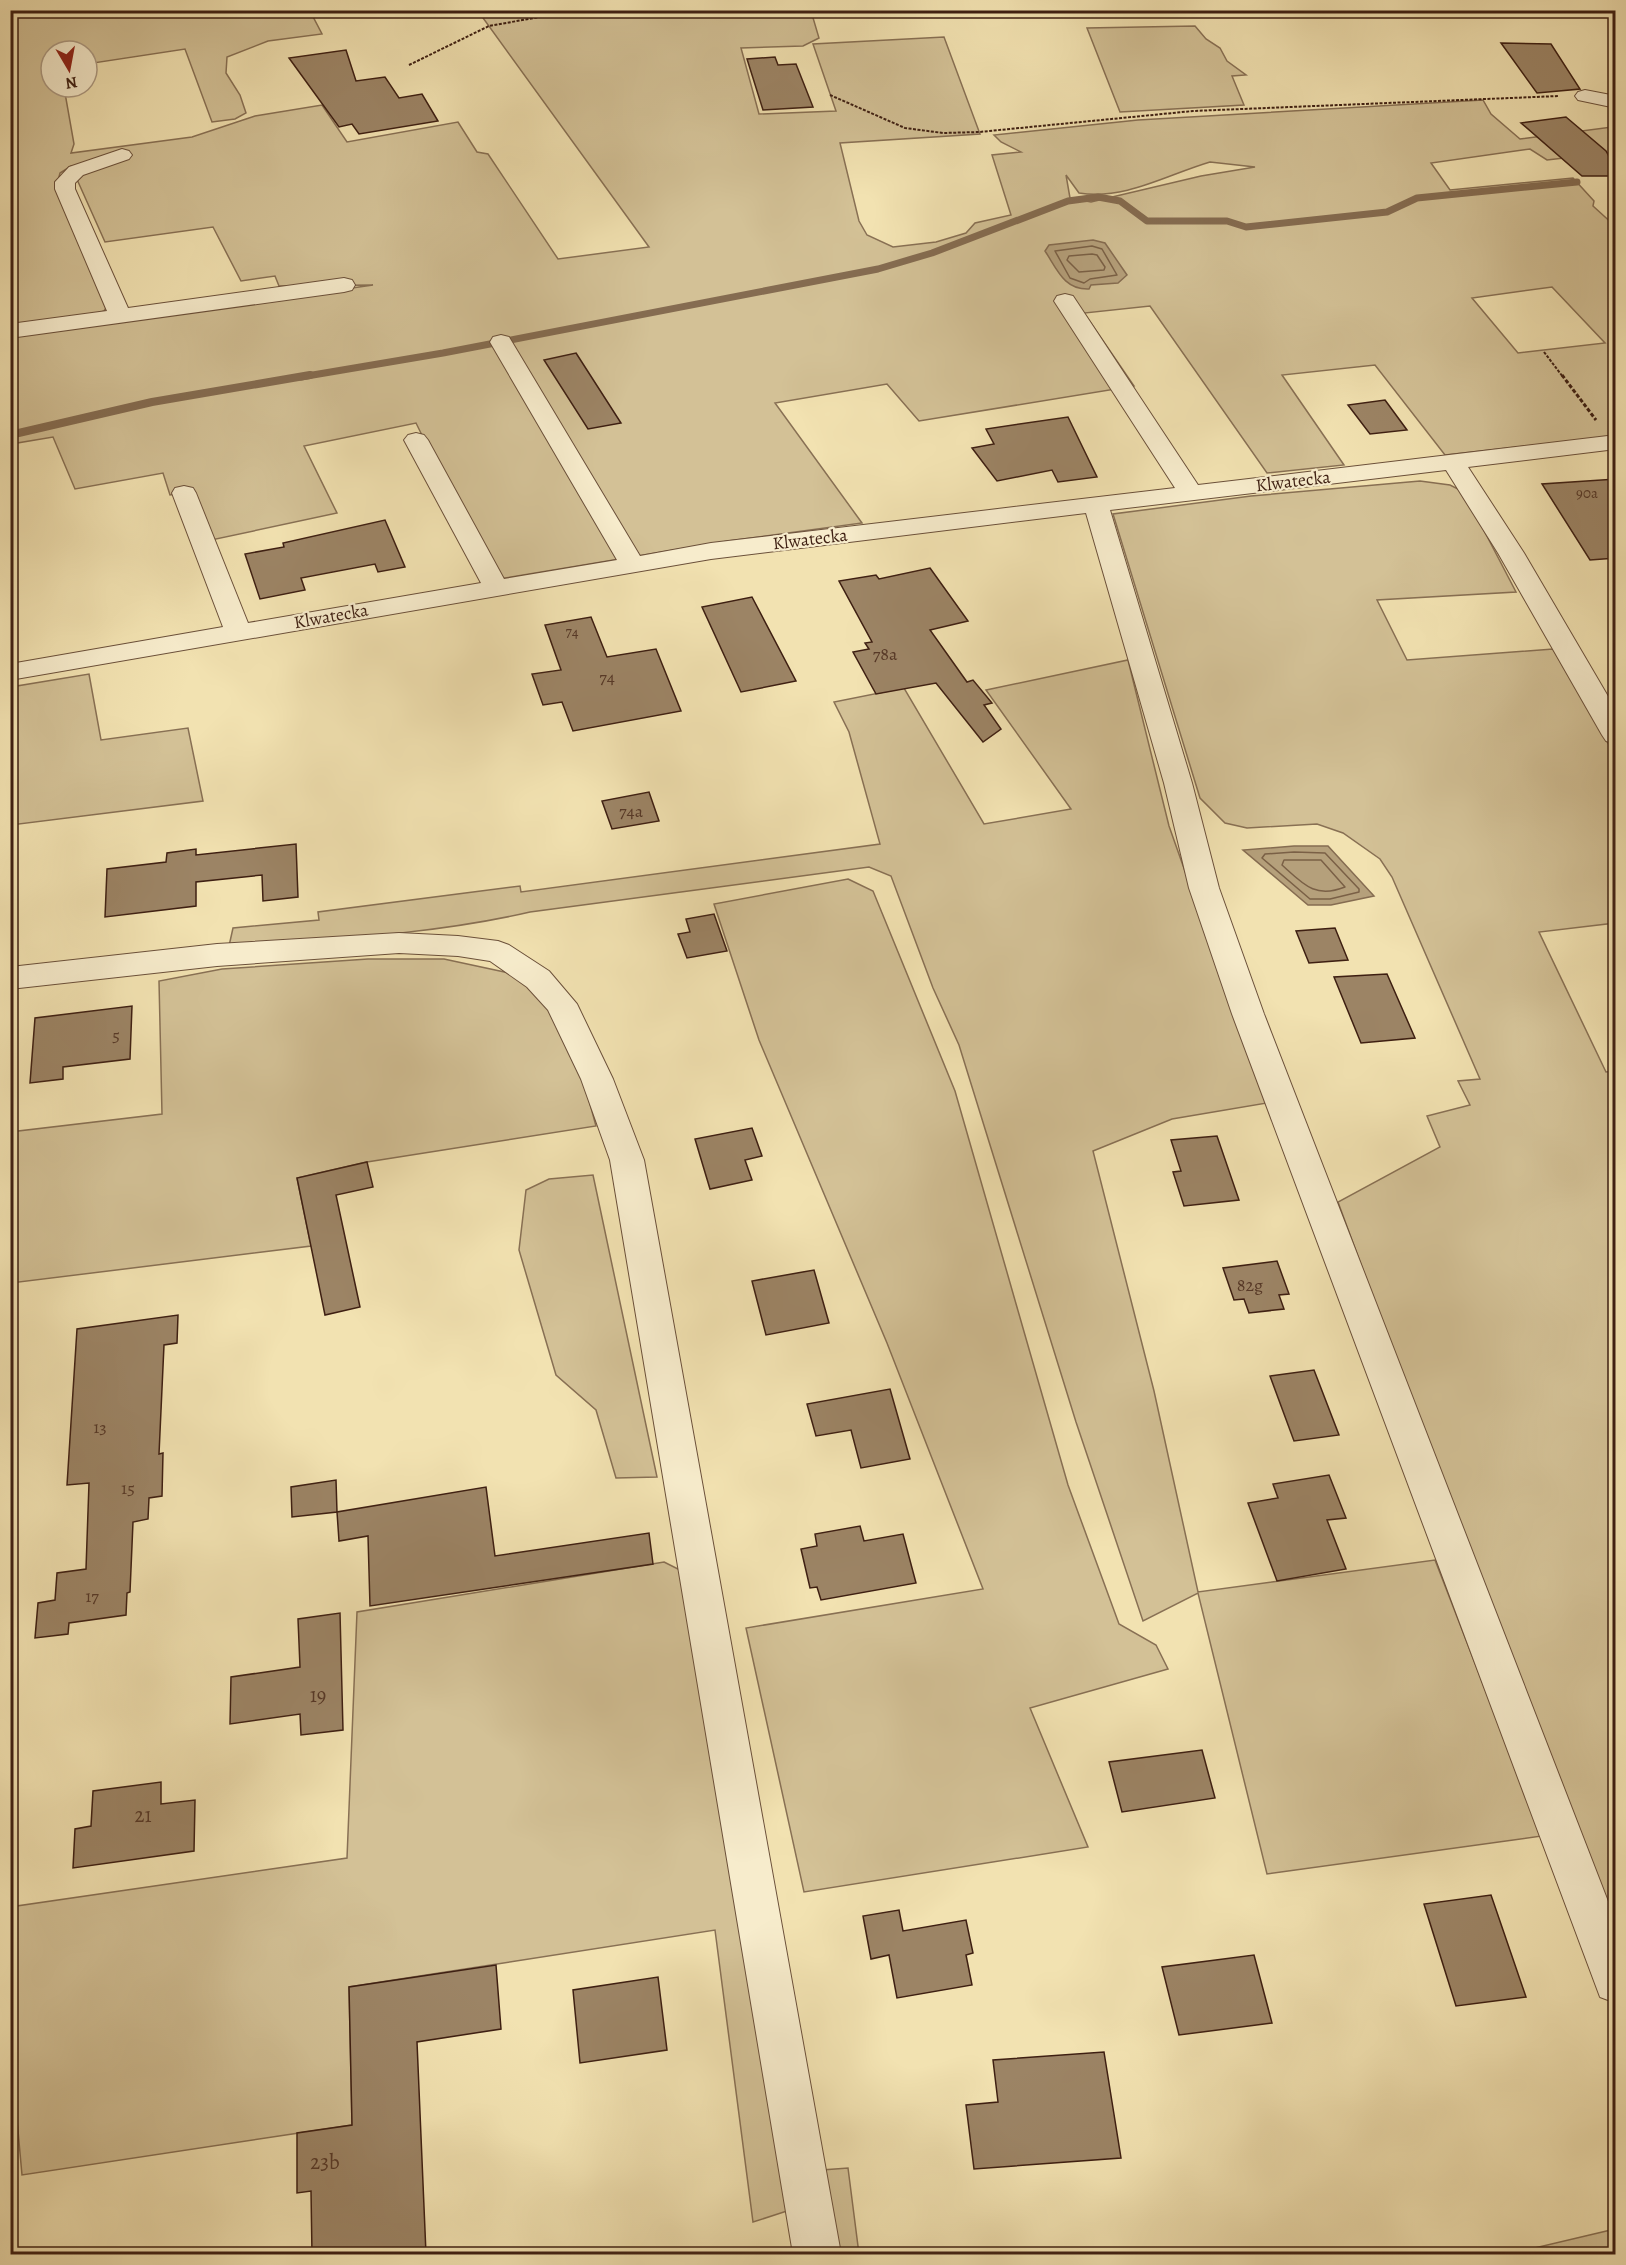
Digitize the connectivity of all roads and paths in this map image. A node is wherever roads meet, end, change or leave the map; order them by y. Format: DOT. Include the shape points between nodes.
graph roads {
  1 [pos="579,10"];
  2 [pos="409,65"];
  3 [pos="830,95"];
  4 [pos="1585,96"];
  5 [pos="1616,102"];
  6 [pos="122,155"];
  7 [pos="344,285"];
  8 [pos="1065,301"];
  9 [pos="120,316"];
  10 [pos="10,332"];
  11 [pos="501,342"];
  12 [pos="1544,352"];
  13 [pos="416,440"];
  14 [pos="1615,442"];
  15 [pos="1453,462"];
  16 [pos="184,493"];
  17 [pos="1191,493"];
  18 [pos="1096,504"];
  19 [pos="632,564"];
  20 [pos="496,587"];
  21 [pos="238,632"];
  22 [pos="10,672"];
  23 [pos="1616,735"];
  24 [pos="10,978"];
  25 [pos="1616,1981"];
  26 [pos="817,2254"];
  1 -- 2 [label="path" via="489,26"];
  3 -- 4 [label="path" via="905,128 943,132 1182,112"];
  4 -- 5 [label="street"];
  6 -- 9 [label="street" via="76,171 65,182 64,189"];
  7 -- 9 [label="street"];
  8 -- 17 [label="street"];
  9 -- 10 [label="street"];
  11 -- 19 [label="street"];
  12 -- 14 [label="path"];
  13 -- 20 [label="street"];
  14 -- 15 [label="street, Klwatecka"];
  15 -- 17 [label="street, Klwatecka"];
  15 -- 23 [label="street" via="1511,553"];
  16 -- 21 [label="street"];
  17 -- 18 [label="street, Klwatecka"];
  18 -- 19 [label="street, Klwatecka" via="711,550"];
  18 -- 25 [label="street" via="1178,783 1204,888 1248,1014"];
  19 -- 20 [label="street, Klwatecka"];
  20 -- 21 [label="street, Klwatecka"];
  21 -- 22 [label="street, Klwatecka"];
  24 -- 26 [label="street" via="217,955 399,943 446,945 498,952 538,979 561,1004 597,1079 627,1160"];
}
